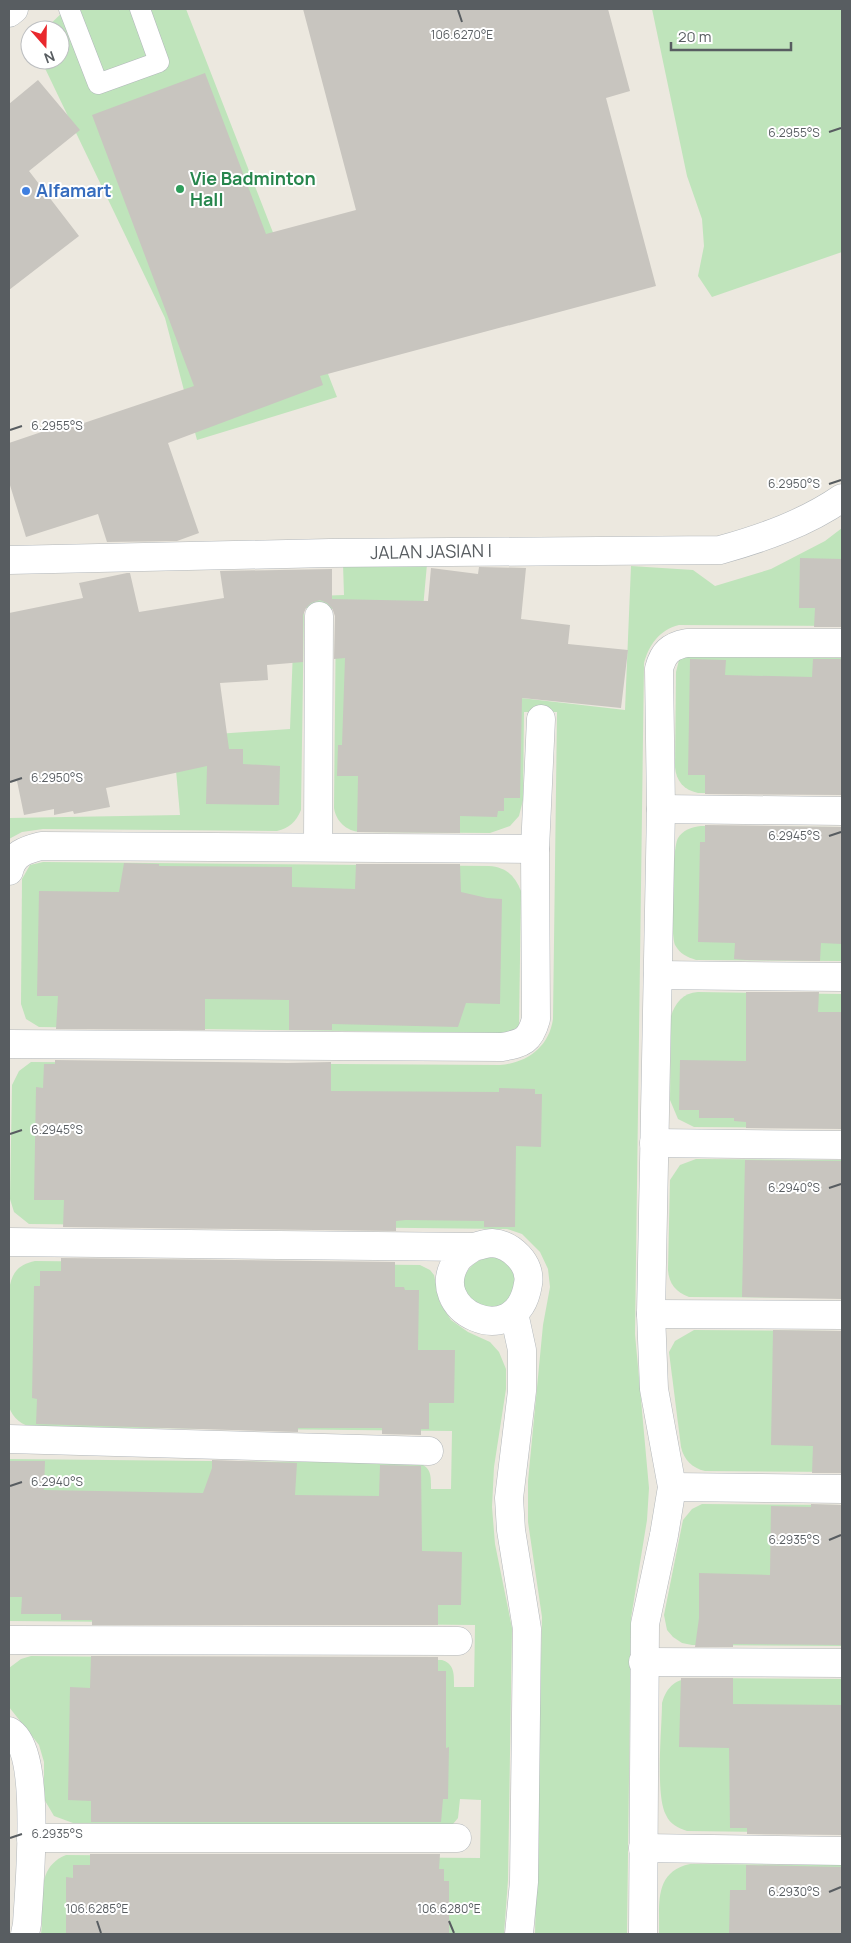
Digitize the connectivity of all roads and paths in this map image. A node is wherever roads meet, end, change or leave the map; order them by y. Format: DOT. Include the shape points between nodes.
graph roads {
  1 [pos="14,9"];
  2 [pos="69,9"];
  3 [pos="140,9"];
  4 [pos="9,13"];
  5 [pos="842,498"];
  6 [pos="9,560"];
  7 [pos="319,616"];
  8 [pos="842,643"];
  9 [pos="541,719"];
  10 [pos="661,809"];
  11 [pos="842,811"];
  12 [pos="318,846"];
  13 [pos="535,849"];
  14 [pos="9,872"];
  15 [pos="658,975"];
  16 [pos="842,977"];
  17 [pos="9,1044"];
  18 [pos="654,1143"];
  19 [pos="842,1145"];
  20 [pos="9,1242"];
  21 [pos="473,1247"];
  22 [pos="514,1313"];
  23 [pos="651,1314"];
  24 [pos="842,1315"];
  25 [pos="9,1439"];
  26 [pos="429,1451"];
  27 [pos="672,1487"];
  28 [pos="842,1489"];
  29 [pos="9,1640"];
  30 [pos="458,1641"];
  31 [pos="644,1662"];
  32 [pos="842,1663"];
  33 [pos="9,1732"];
  34 [pos="31,1838"];
  35 [pos="457,1838"];
  36 [pos="643,1848"];
  37 [pos="842,1851"];
  38 [pos="25,1934"];
  39 [pos="519,1934"];
  40 [pos="643,1934"];
  1 -- 4 [label="street"];
  2 -- 3 [label="lane" via="98,84 159,62"];
  5 -- 6 [label="street, JALAN JASIAN I" via="812,516 760,539 720,550"];
  7 -- 12 [label="street"];
  8 -- 10 [label="street" via="687,643 668,650 659,669"];
  9 -- 13 [label="street"];
  10 -- 11 [label="street"];
  10 -- 15 [label="street"];
  12 -- 13 [label="street"];
  12 -- 14 [label="street" via="41,846 23,851 11,864"];
  13 -- 17 [label="street" via="536,1020 532,1033 521,1044 502,1047"];
  15 -- 16 [label="street"];
  15 -- 18 [label="street"];
  18 -- 19 [label="street"];
  18 -- 23 [label="street"];
  20 -- 21 [label="street"];
  21 -- 22 [label="street" via="492,1243 510,1248 523,1262 529,1280 526,1298"];
  21 -- 22 [label="street" via="458,1259 451,1276 452,1295 462,1311 478,1320 497,1321"];
  22 -- 39 [label="street" via="522,1350 522,1391 511,1466 510,1530 527,1628 524,1882"];
  23 -- 24 [label="street"];
  23 -- 27 [label="street" via="654,1390"];
  25 -- 26 [label="street"];
  27 -- 28 [label="street"];
  27 -- 31 [label="street" via="645,1624"];
  29 -- 30 [label="street"];
  31 -- 32 [label="street"];
  31 -- 36 [label="street"];
  33 -- 34 [label="street" via="14,1734 25,1751 29,1770"];
  34 -- 35 [label="street"];
  34 -- 38 [label="street"];
  36 -- 37 [label="street"];
  36 -- 40 [label="street"];
}
